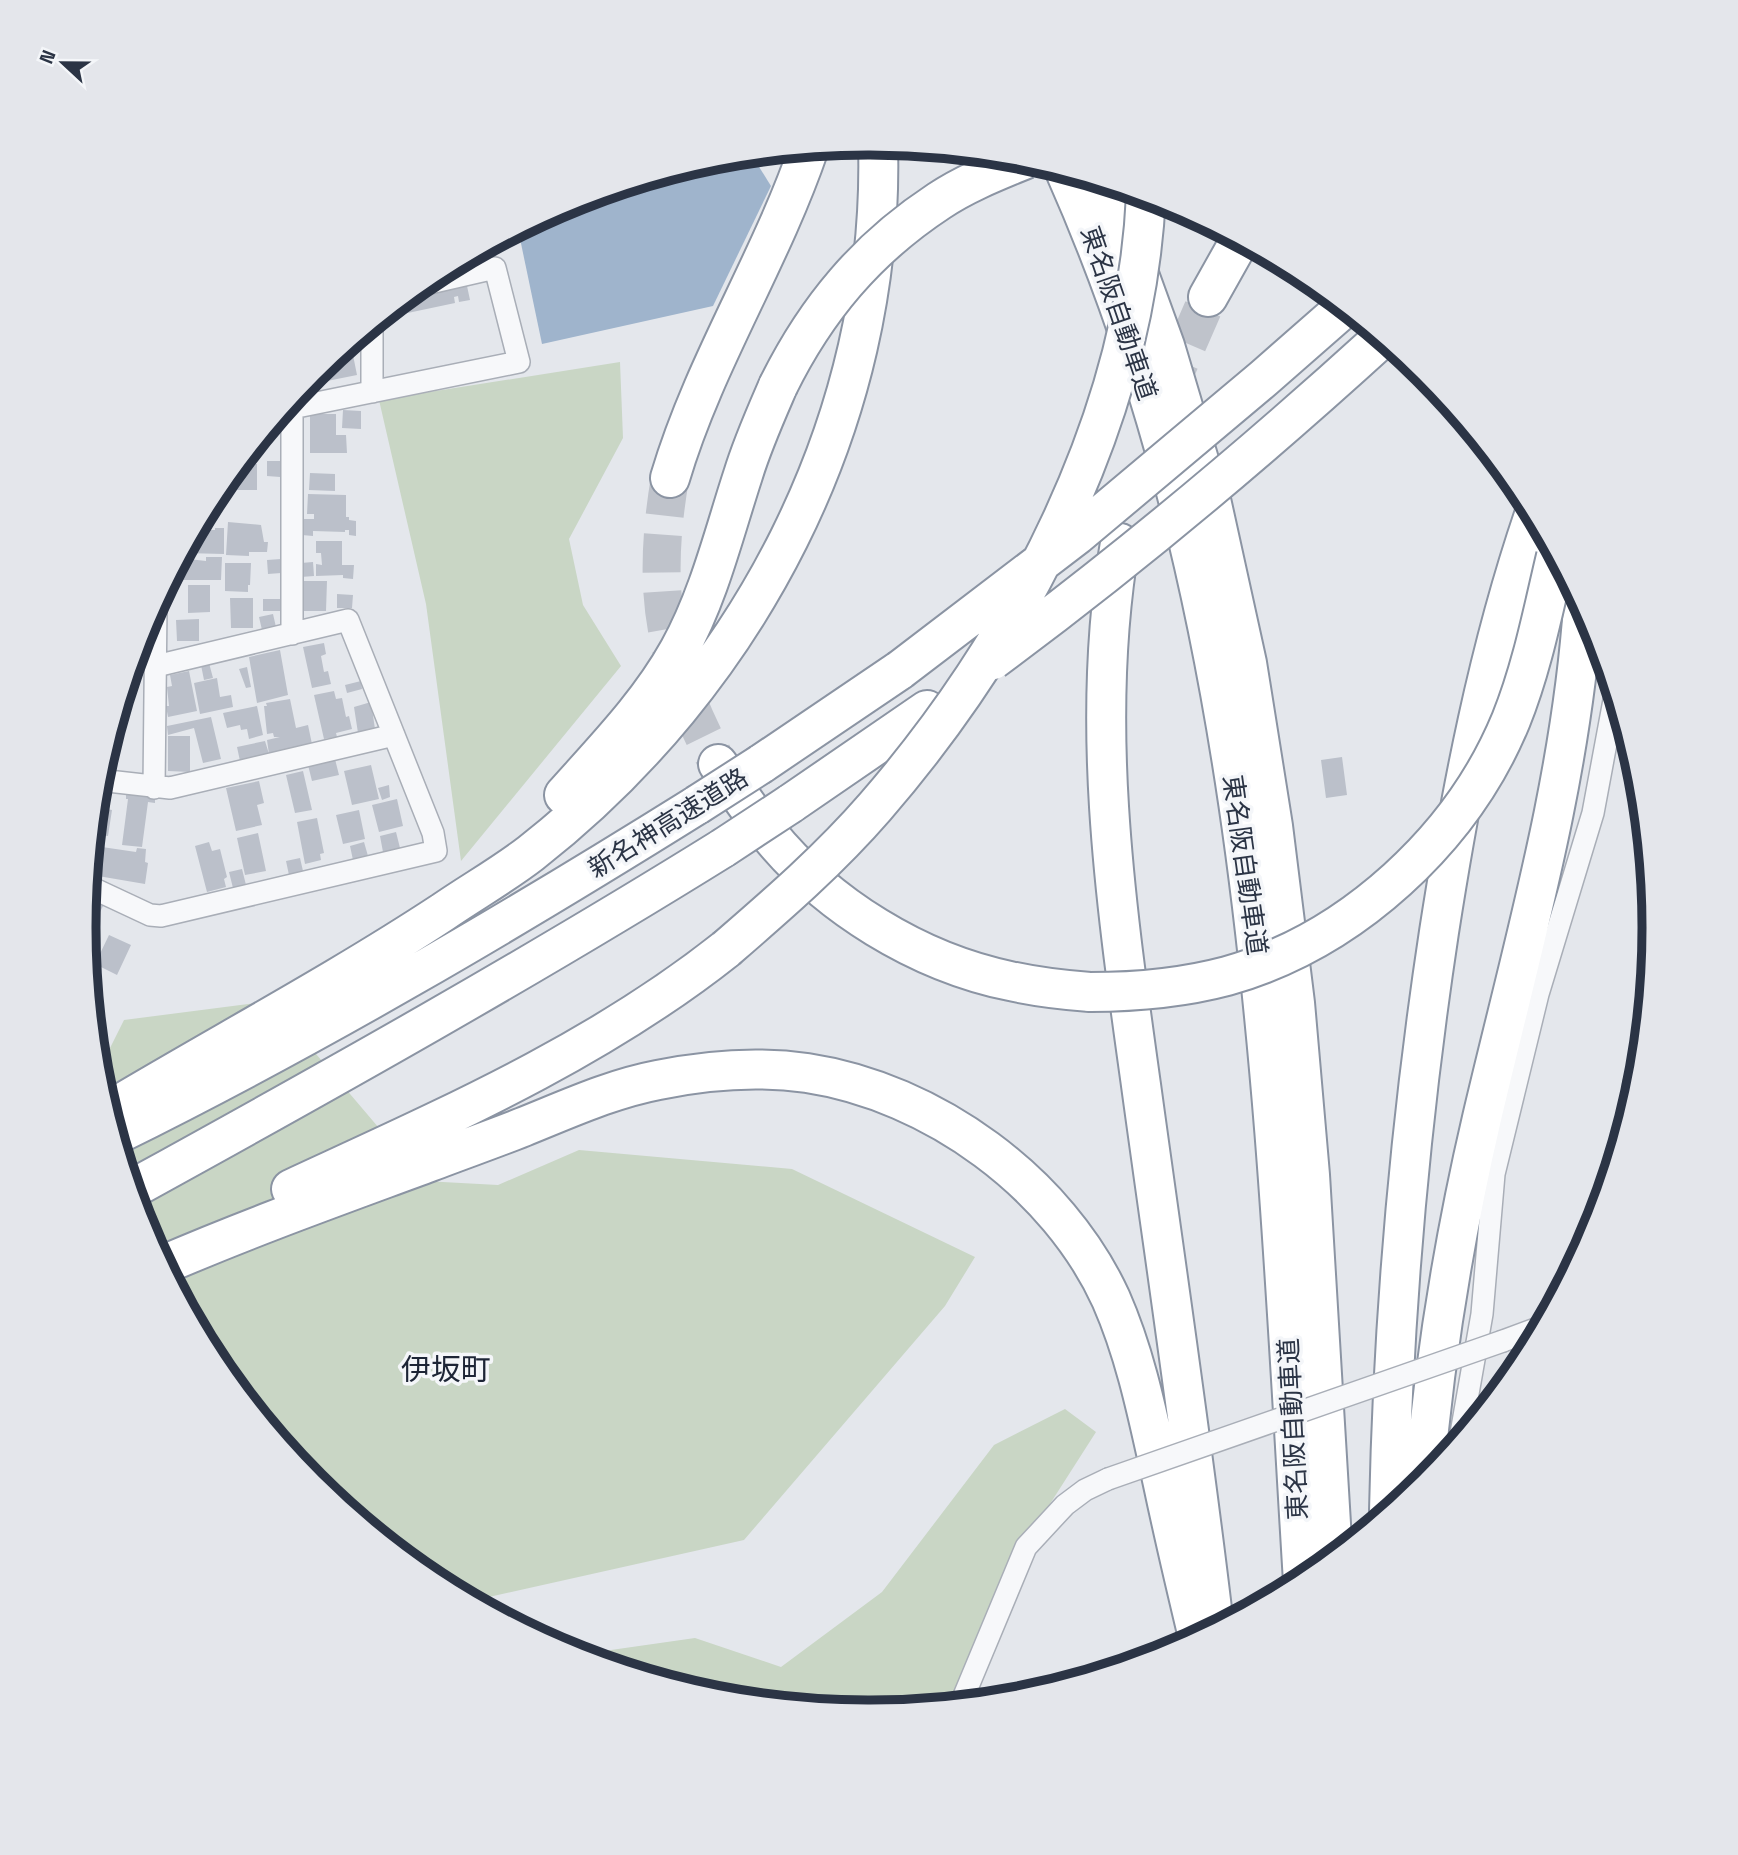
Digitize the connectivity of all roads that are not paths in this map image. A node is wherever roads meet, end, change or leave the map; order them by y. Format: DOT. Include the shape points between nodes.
graph roads {
  1 [pos="878,155"];
  2 [pos="805,157"];
  3 [pos="1006,167"];
  4 [pos="1069,181"];
  5 [pos="1110,194"];
  6 [pos="1145,207"];
  7 [pos="1236,248"];
  8 [pos="451,278"];
  9 [pos="1209,297"];
  10 [pos="1338,313"];
  11 [pos="372,336"];
  12 [pos="1375,344"];
  13 [pos="372,392"];
  14 [pos="303,402"];
  15 [pos="292,414"];
  16 [pos="670,478"];
  17 [pos="1530,528"];
  18 [pos="1121,538"];
  19 [pos="1553,569"];
  20 [pos="1581,629"];
  21 [pos="156,630"];
  22 [pos="292,634"];
  23 [pos="156,666"];
  24 [pos="1611,715"];
  25 [pos="394,735"];
  26 [pos="718,764"];
  27 [pos="110,782"];
  28 [pos="154,788"];
  29 [pos="97,890"];
  30 [pos="438,915"];
  31 [pos="118,1105"];
  32 [pos="124,1131"];
  33 [pos="140,1184"];
  34 [pos="166,1248"];
  35 [pos="172,1261"];
  36 [pos="1527,1332"];
  37 [pos="1463,1421"];
  38 [pos="1426,1462"];
  39 [pos="1389,1498"];
  40 [pos="1333,1545"];
  41 [pos="1302,1567"];
  42 [pos="1214,1620"];
  43 [pos="1196,1628"];
  44 [pos="965,1694"];
  1 -- 30 [label="highway" via="877,220 859,346 822,464 750,612 673,716 606,788 529,855"];
  2 -- 16 [label="highway" via="779,226 713,362"];
  3 -- 30 [label="highway, bridge" via="939,201 863,261 832,296 778,386 697,611 650,696 559,801"];
  4 -- 41 [label="highway, 東名阪自動車道" via="1142,374 1184,522 1218,679 1264,1015"];
  5 -- 40 [label="highway, 東名阪自動車道" via="1165,346 1212,504 1249,677 1295,1003"];
  6 -- 34 [label="highway, bridge" via="1134,307 1118,373 1075,487 1020,602 988,656 874,809 787,897 642,1011 559,1060 442,1119"];
  7 -- 9 [label="highway"];
  8 -- 13 [label="street" via="495,268 519,362"];
  10 -- 32 [label="highway, 新名神高速道路, bridge" via="1077,535 900,670 761,764 393,989"];
  11 -- 13 [label="street"];
  12 -- 33 [label="highway, 新名神高速道路, bridge" via="1072,602 790,804 582,935"];
  13 -- 14 [label="street"];
  15 -- 22 [label="street"];
  17 -- 39 [label="highway" via="1473,737 1429,998 1400,1288"];
  18 -- 42 [label="highway" via="1106,668 1108,808 1122,953"];
  19 -- 26 [label="highway, bridge" via="1523,686 1495,754 1454,820 1428,850 1351,915 1264,962 1195,984 1122,992 1051,989 932,956 860,916 795,862"];
  20 -- 38 [label="highway" via="1553,824 1481,1121 1437,1349"];
  21 -- 23 [label="street"];
  22 -- 23 [label="street"];
  22 -- 25 [label="street" via="348,620"];
  23 -- 28 [label="street"];
  24 -- 37 [label="street" via="1593,813 1538,994 1494,1174 1482,1314"];
  25 -- 28 [label="street"];
  25 -- 29 [label="street" via="436,851 161,916"];
  27 -- 28 [label="street"];
  30 -- 31 [label="highway"];
  35 -- 43 [label="highway" via="581,1103 656,1080 769,1070 846,1081 883,1094 960,1132 992,1154 1057,1214 1086,1255 1110,1298 1129,1347"];
  36 -- 44 [label="street, bridge" via="1085,1490 1065,1504 1026,1547"];
}
